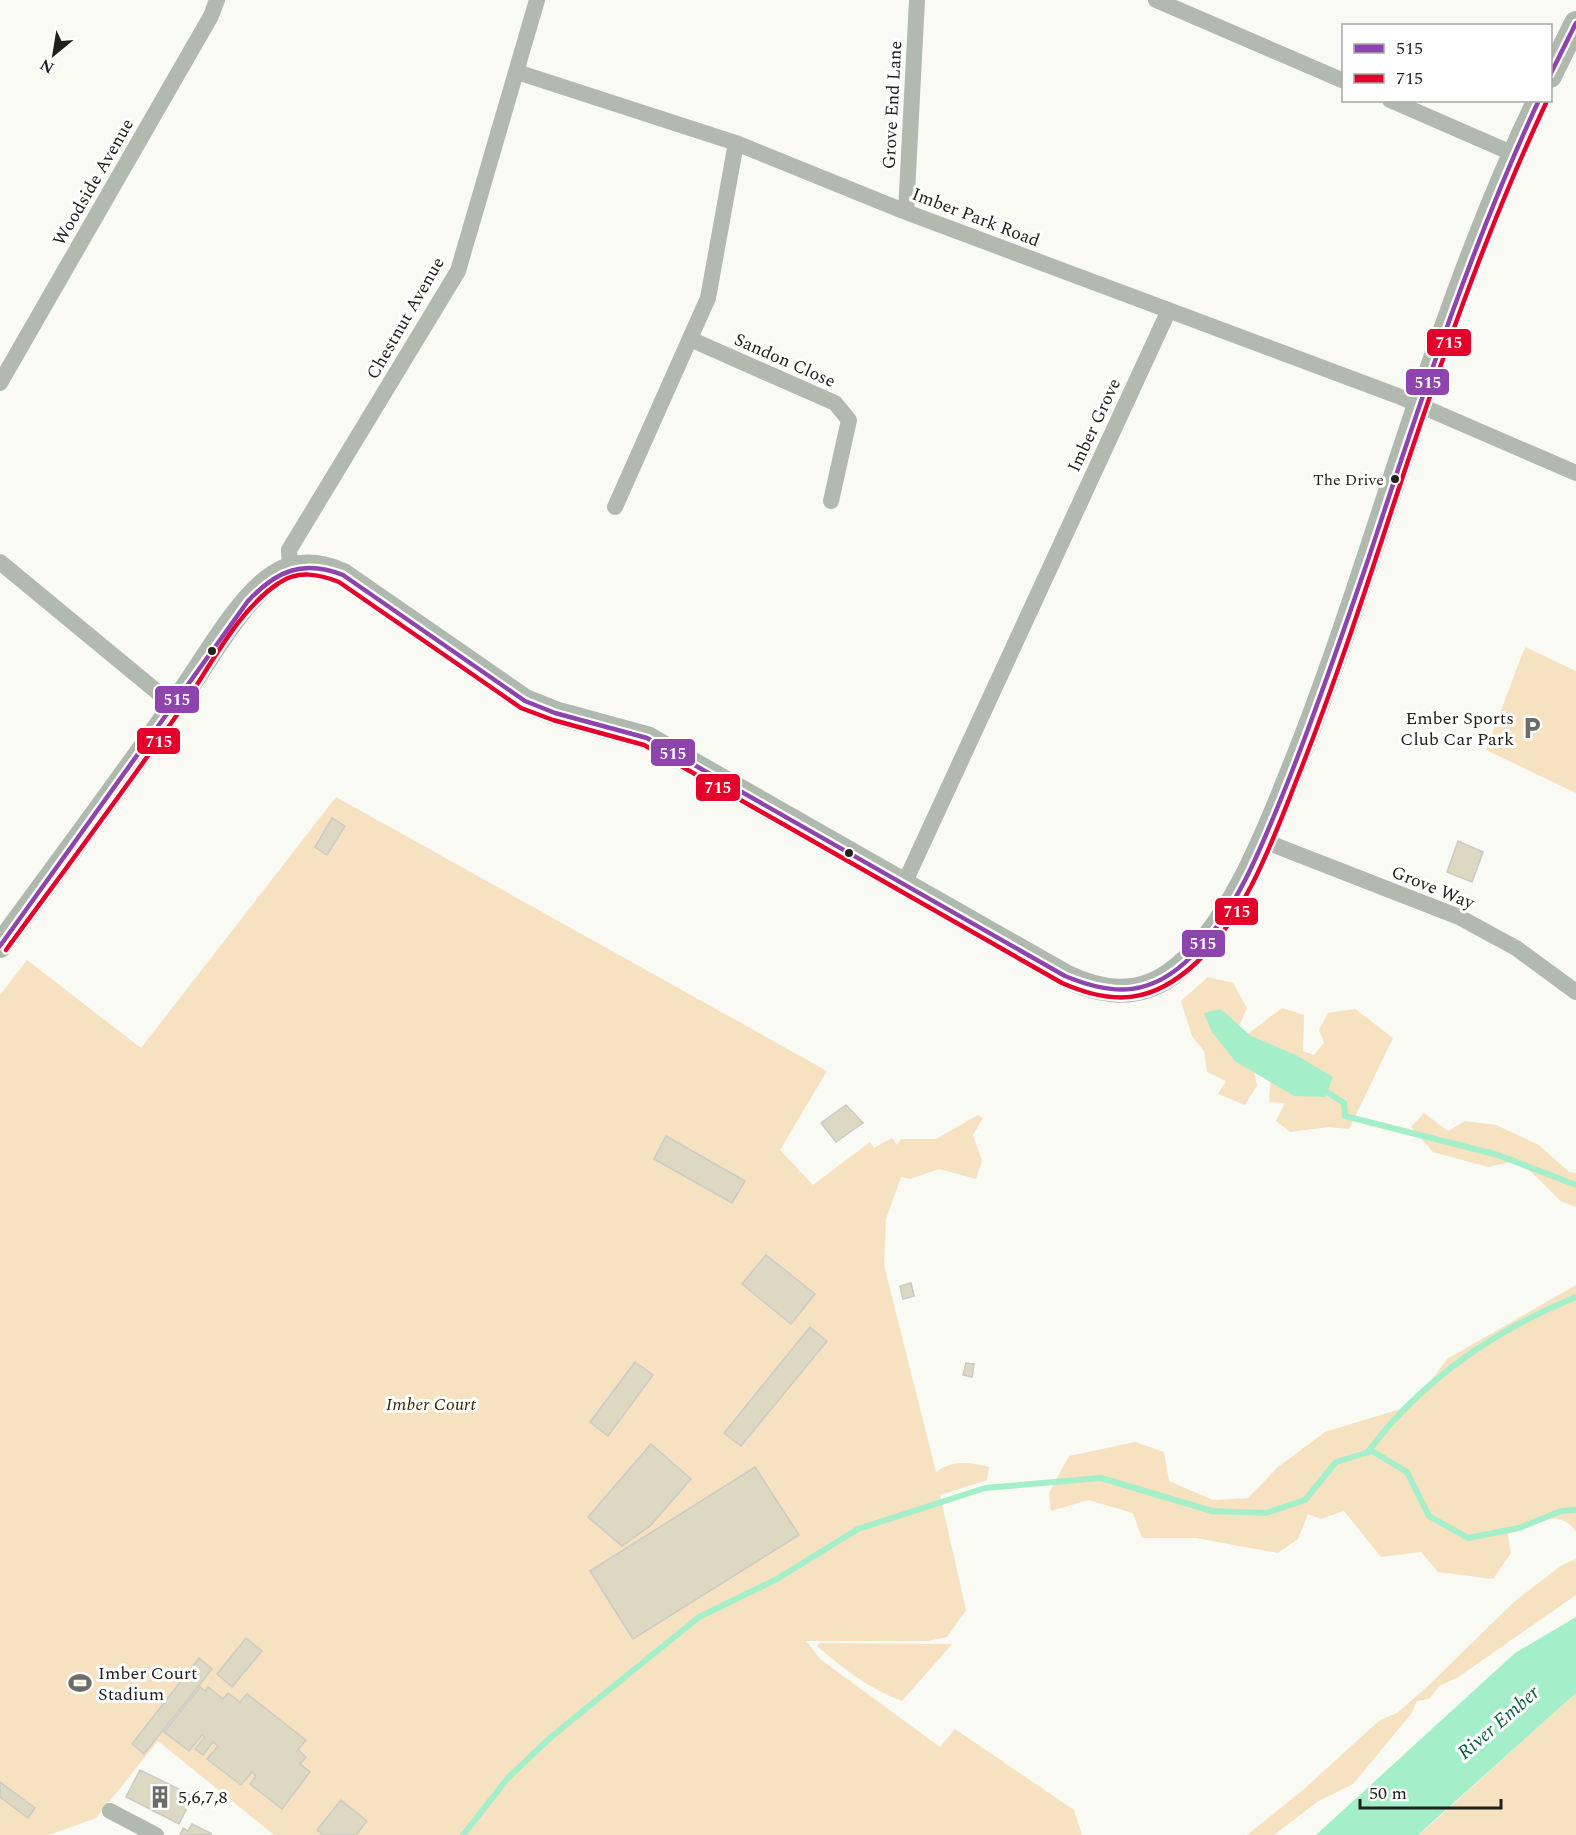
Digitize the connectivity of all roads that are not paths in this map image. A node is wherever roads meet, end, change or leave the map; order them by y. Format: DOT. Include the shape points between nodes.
graph roads {
  1 [pos="217,0"];
  2 [pos="537,0"];
  3 [pos="917,0"];
  4 [pos="1156,0"];
  5 [pos="1576,23"];
  6 [pos="517,72"];
  7 [pos="1552,74"];
  8 [pos="1342,80"];
  9 [pos="1395,102"];
  10 [pos="1538,102"];
  11 [pos="736,143"];
  12 [pos="1514,154"];
  13 [pos="906,212"];
  14 [pos="1169,310"];
  15 [pos="690,339"];
  16 [pos="0,383"];
  17 [pos="1419,404"];
  18 [pos="1576,473"];
  19 [pos="831,501"];
  20 [pos="615,507"];
  21 [pos="0,562"];
  22 [pos="290,568"];
  23 [pos="176,704"];
  24 [pos="1264,841"];
  25 [pos="904,884"];
  26 [pos="0,946"];
  27 [pos="1576,992"];
  28 [pos="110,1811"];
  29 [pos="147,1833"];
  1 -- 16 [label="street, Woodside Avenue"];
  2 -- 6 [label="street, Chestnut Avenue"];
  3 -- 13 [label="street, Grove End Lane"];
  4 -- 8 [label="street"];
  5 -- 7 [label="main road"];
  6 -- 11 [label="street, Imber Park Road"];
  6 -- 22 [label="street, Chestnut Avenue" via="458,271 289,550"];
  9 -- 12 [label="street"];
  10 -- 12 [label="main road"];
  11 -- 13 [label="street, Imber Park Road"];
  11 -- 15 [label="street" via="708,298"];
  12 -- 17 [label="main road" via="1483,227"];
  13 -- 14 [label="street, Imber Park Road"];
  14 -- 17 [label="street, Imber Park Road"];
  14 -- 25 [label="street, Imber Grove"];
  15 -- 19 [label="street, Sandon Close" via="835,403 849,420"];
  15 -- 20 [label="street"];
  17 -- 18 [label="street"];
  17 -- 24 [label="main road" via="1342,639"];
  21 -- 23 [label="street"];
  22 -- 23 [label="main road" via="251,597"];
  22 -- 25 [label="main road" via="314,567 343,575 525,701 647,738"];
  23 -- 26 [label="main road"];
  24 -- 25 [label="main road" via="1226,909 1185,962 1156,984 1139,990 1121,992 1086,986"];
  24 -- 27 [label="street, Grove Way" via="1459,917 1516,948"];
  28 -- 29 [label="street"];
}
